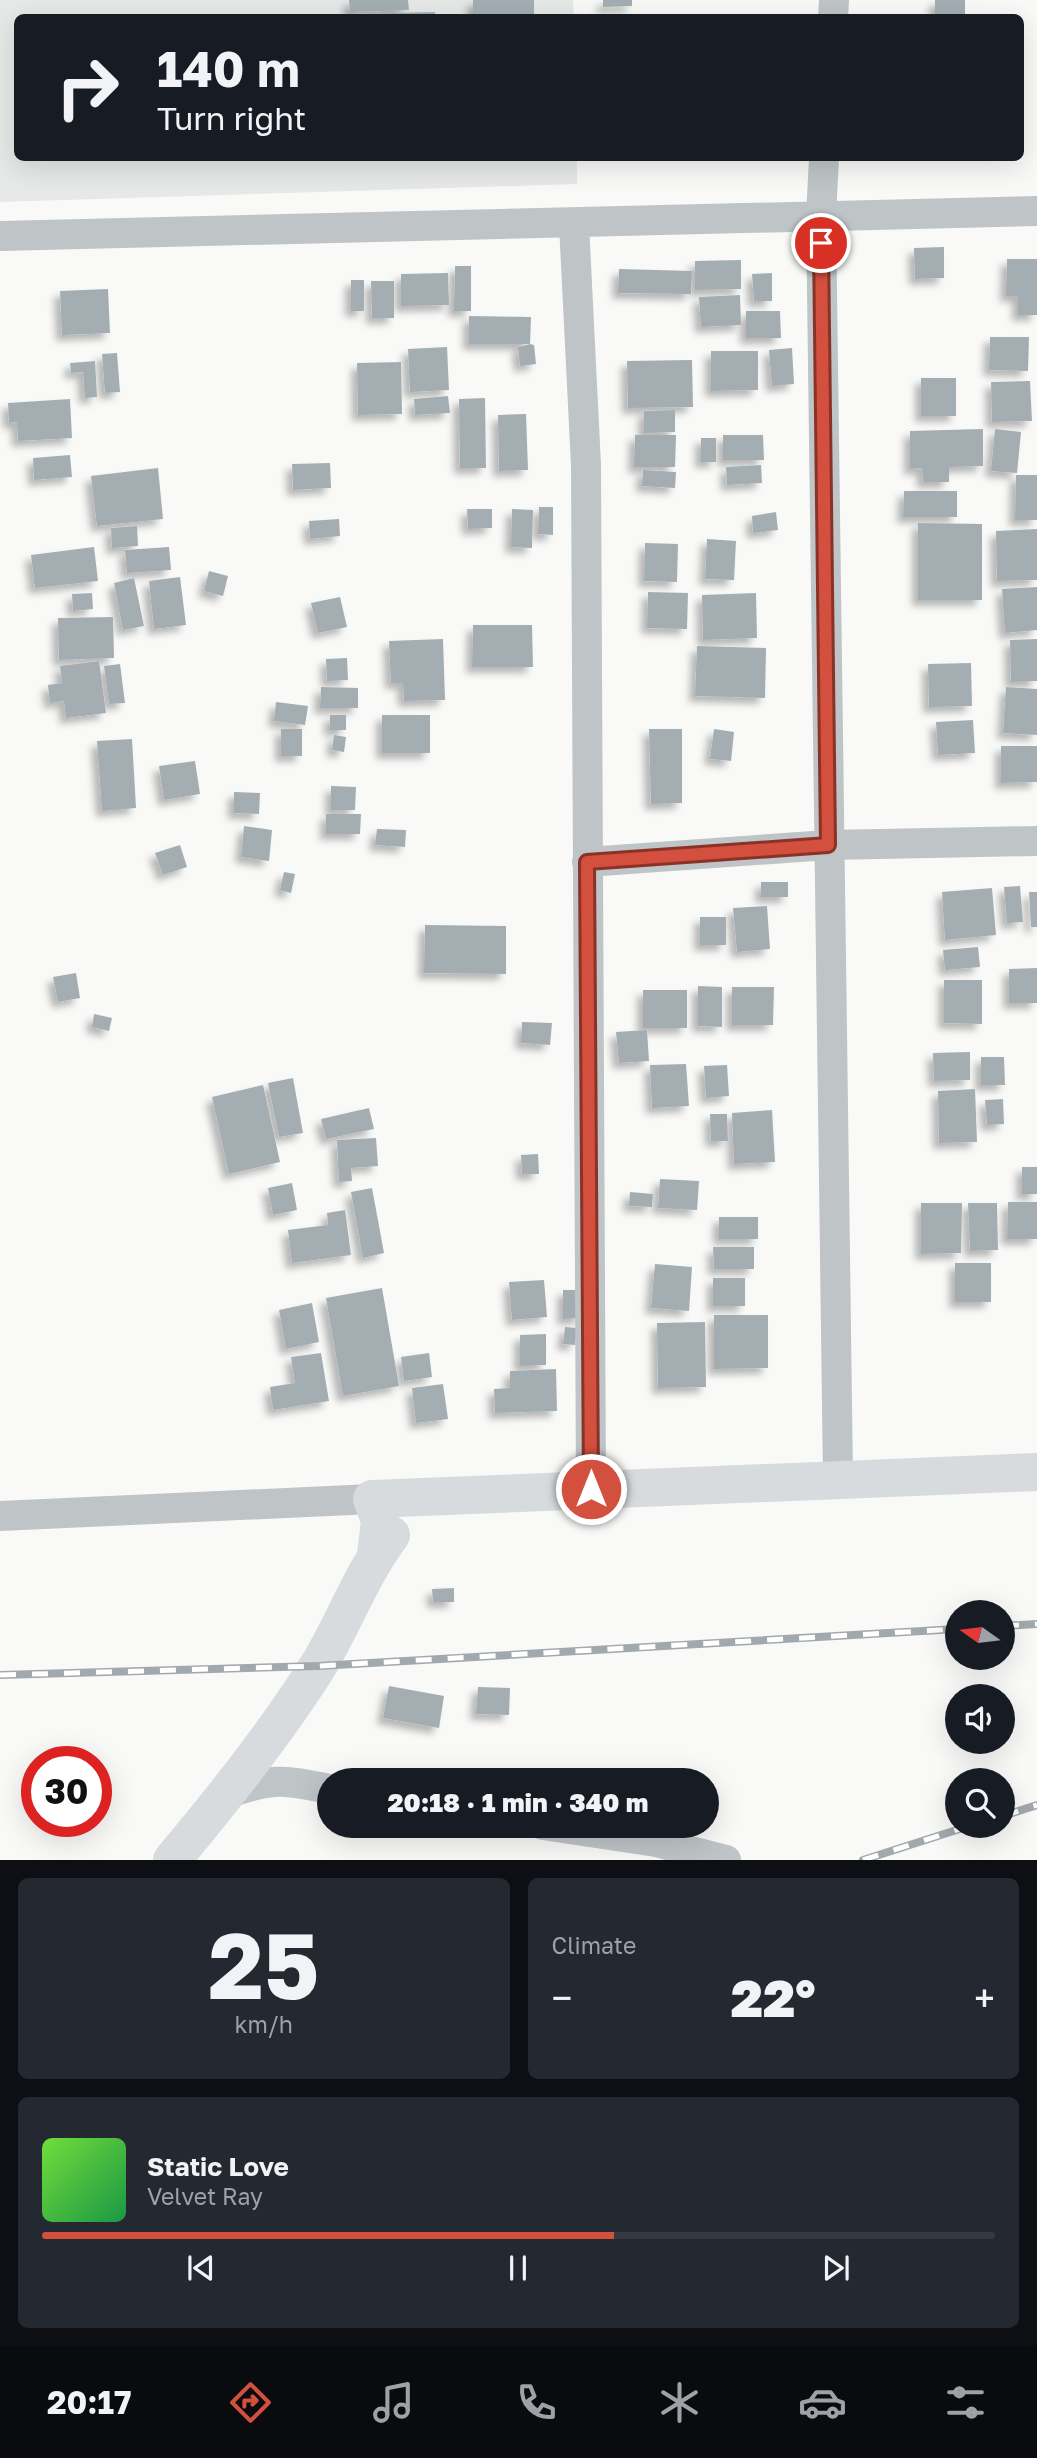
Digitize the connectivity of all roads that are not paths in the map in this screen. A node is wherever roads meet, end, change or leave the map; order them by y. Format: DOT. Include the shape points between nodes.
graph roads {
  1 [pos="824,161"];
  2 [pos="1037,211"];
  3 [pos="821,216"];
  4 [pos="574,224"];
  5 [pos="0,236"];
  6 [pos="1037,841"];
  7 [pos="828,845"];
  8 [pos="587,862"];
  9 [pos="1037,1472"];
  10 [pos="838,1478"];
  11 [pos="591,1489"];
  12 [pos="437,1496"];
  13 [pos="372,1499"];
  14 [pos="0,1516"];
  15 [pos="376,1555"];
  16 [pos="273,1728"];
  17 [pos="292,1781"];
  18 [pos="317,1786"];
  19 [pos="227,1794"];
  20 [pos="629,1838"];
  21 [pos="172,1860"];
  22 [pos="726,1860"];
  1 -- 3 [label="street"];
  2 -- 3 [label="street"];
  3 -- 4 [label="street"];
  3 -- 7 [label="street"];
  4 -- 5 [label="street"];
  4 -- 8 [label="street" via="586,465"];
  6 -- 7 [label="street"];
  7 -- 8 [label="street"];
  7 -- 10 [label="street"];
  8 -- 11 [label="street"];
  9 -- 10 [label="street"];
  10 -- 11 [label="street"];
  11 -- 12 [label="street"];
  12 -- 13 [label="street"];
  12 -- 15 [label="street" via="403,1520"];
  13 -- 14 [label="street"];
  13 -- 15 [label="street" via="380,1521"];
  15 -- 16 [label="street" via="317,1666"];
  16 -- 17 [label="street" via="277,1758"];
  16 -- 19 [label="street"];
  17 -- 18 [label="street"];
  17 -- 19 [label="street" via="264,1781"];
  19 -- 21 [label="street"];
  20 -- 22 [label="street"];
}
